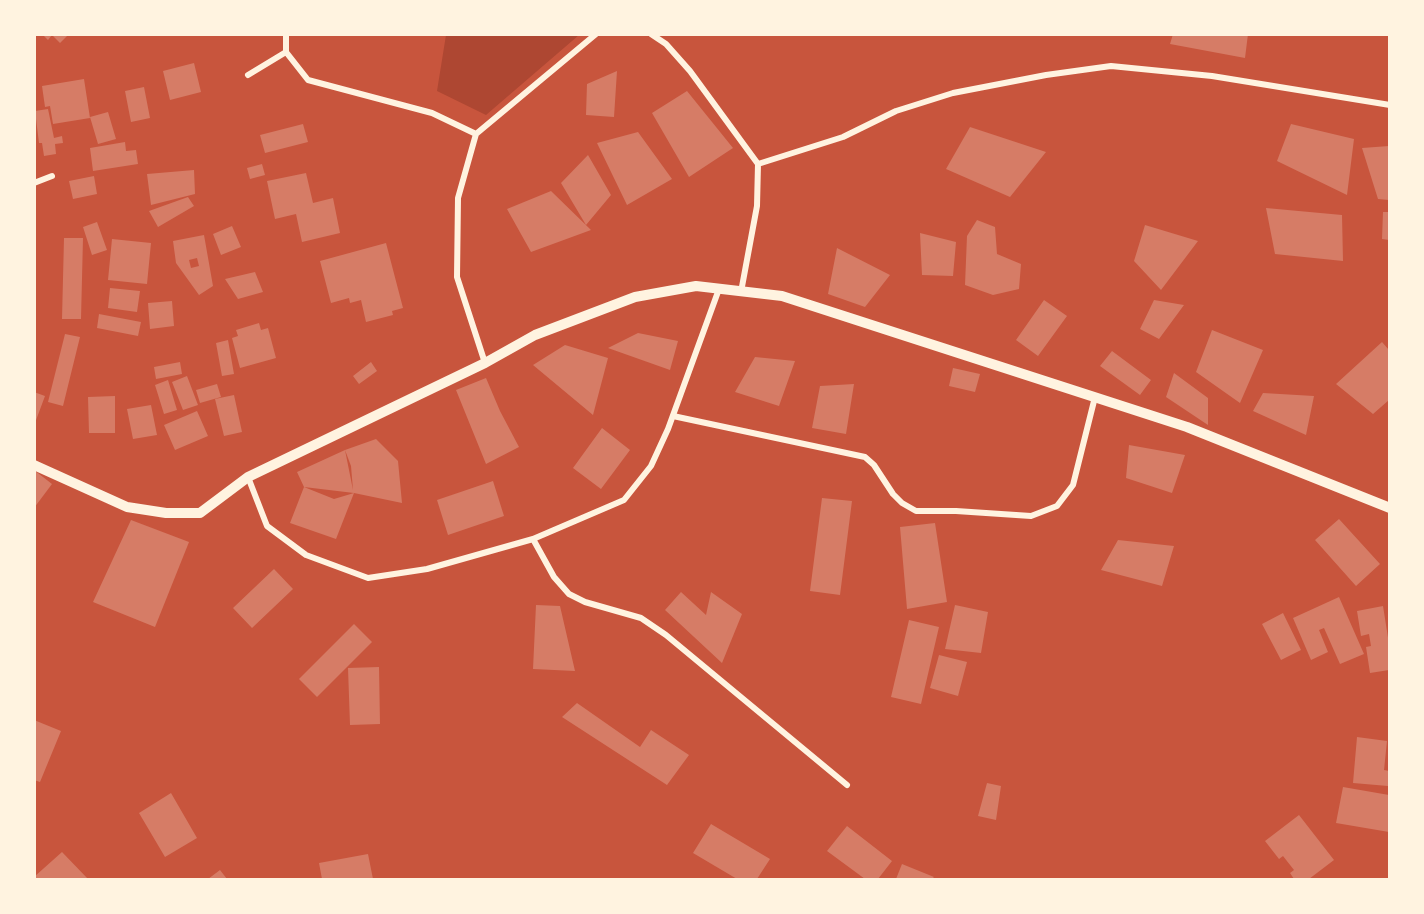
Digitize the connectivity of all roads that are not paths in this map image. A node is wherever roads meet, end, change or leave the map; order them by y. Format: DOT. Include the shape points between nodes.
graph roads {
  1 [pos="286,34"];
  2 [pos="596,34"];
  3 [pos="651,34"];
  4 [pos="286,52"];
  5 [pos="248,75"];
  6 [pos="1389,105"];
  7 [pos="476,134"];
  8 [pos="758,164"];
  9 [pos="52,176"];
  10 [pos="34,183"];
  11 [pos="719,289"];
  12 [pos="741,292"];
  13 [pos="485,363"];
  14 [pos="1095,397"];
  15 [pos="673,416"];
  16 [pos="34,465"];
  17 [pos="248,477"];
  18 [pos="1389,508"];
  19 [pos="533,539"];
  20 [pos="847,785"];
  1 -- 4 [label="street"];
  2 -- 7 [label="street"];
  3 -- 8 [label="street" via="666,44 690,71"];
  4 -- 5 [label="street"];
  4 -- 7 [label="street" via="308,80 432,113"];
  6 -- 8 [label="street" via="1212,76 1111,66 953,93 896,111 843,137"];
  7 -- 13 [label="street" via="458,198 457,278"];
  8 -- 12 [label="street" via="756,206"];
  9 -- 10 [label="street"];
  11 -- 12 [label="street"];
  11 -- 13 [label="street" via="696,286 635,297 535,335"];
  11 -- 15 [label="street"];
  12 -- 14 [label="street" via="782,296"];
  13 -- 17 [label="street"];
  14 -- 15 [label="street" via="1074,485 1057,507 1031,516 916,511 893,494 865,457"];
  14 -- 18 [label="street" via="1187,427"];
  15 -- 19 [label="street" via="651,466 624,500"];
  16 -- 17 [label="street" via="126,507 166,513 200,513"];
  17 -- 19 [label="street" via="267,526 306,555 368,578 428,569"];
  19 -- 20 [label="street" via="554,577 569,594 641,618 666,635"];
}
